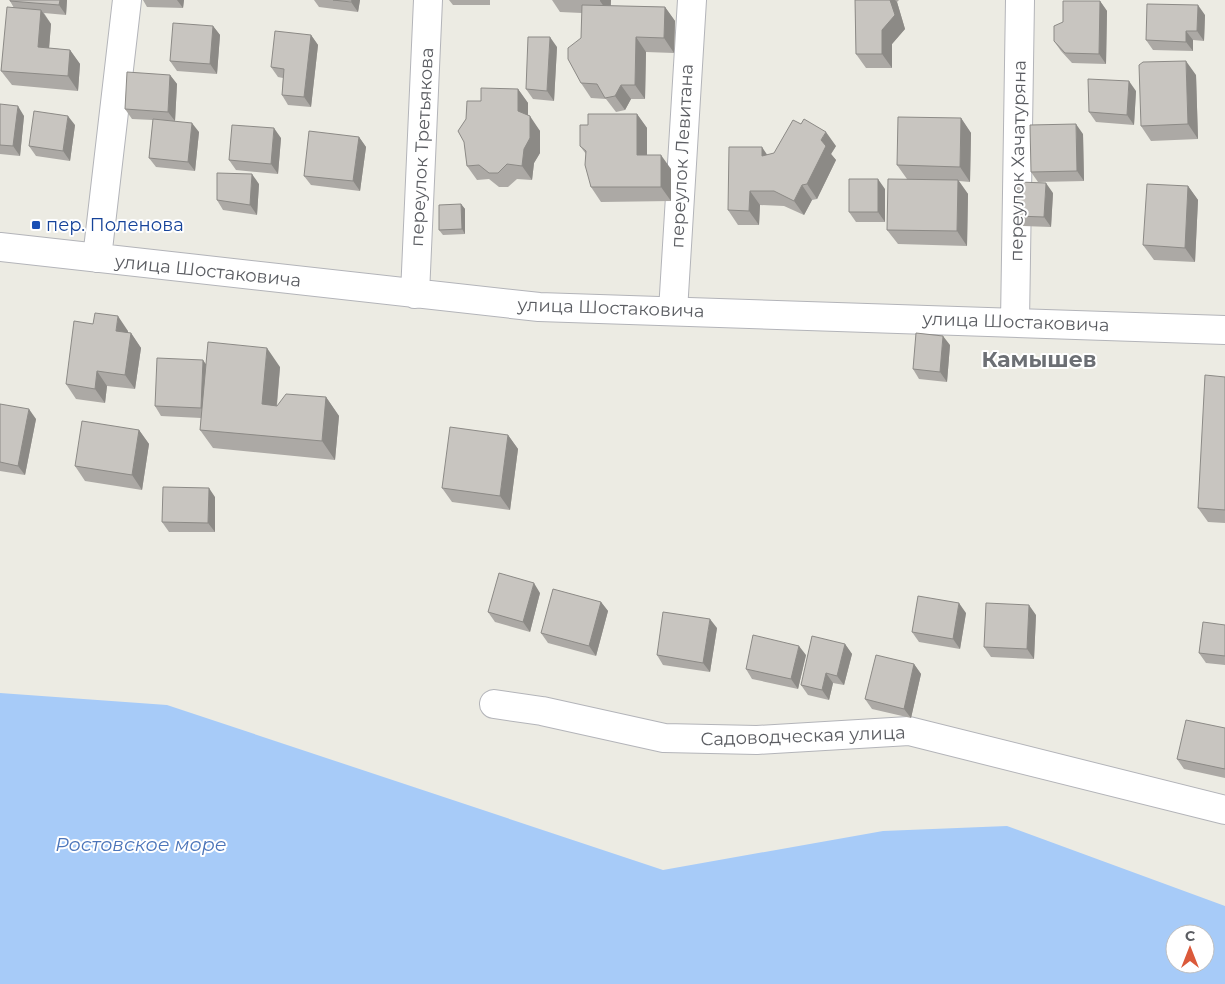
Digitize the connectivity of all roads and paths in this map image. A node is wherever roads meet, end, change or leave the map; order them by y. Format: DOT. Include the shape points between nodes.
graph roads {
  1 [pos="127,0"];
  2 [pos="428,0"];
  3 [pos="692,0"];
  4 [pos="1020,0"];
  5 [pos="0,247"];
  6 [pos="97,258"];
  7 [pos="415,294"];
  8 [pos="673,311"];
  9 [pos="1014,322"];
  10 [pos="1225,330"];
  11 [pos="494,704"];
  12 [pos="1225,810"];
  1 -- 6 [label="street"];
  2 -- 7 [label="street, переулок Третьякова"];
  3 -- 8 [label="street, переулок Левитана"];
  4 -- 9 [label="street, переулок Хачатуряна"];
  5 -- 6 [label="street, улица Шостаковича"];
  6 -- 7 [label="street, улица Шостаковича"];
  7 -- 8 [label="street, улица Шостаковича" via="539,307"];
  8 -- 9 [label="street, улица Шостаковича"];
  9 -- 10 [label="street, улица Шостаковича"];
  11 -- 12 [label="street, Садоводческая улица" via="542,711 664,738 758,740 909,731"];
}
